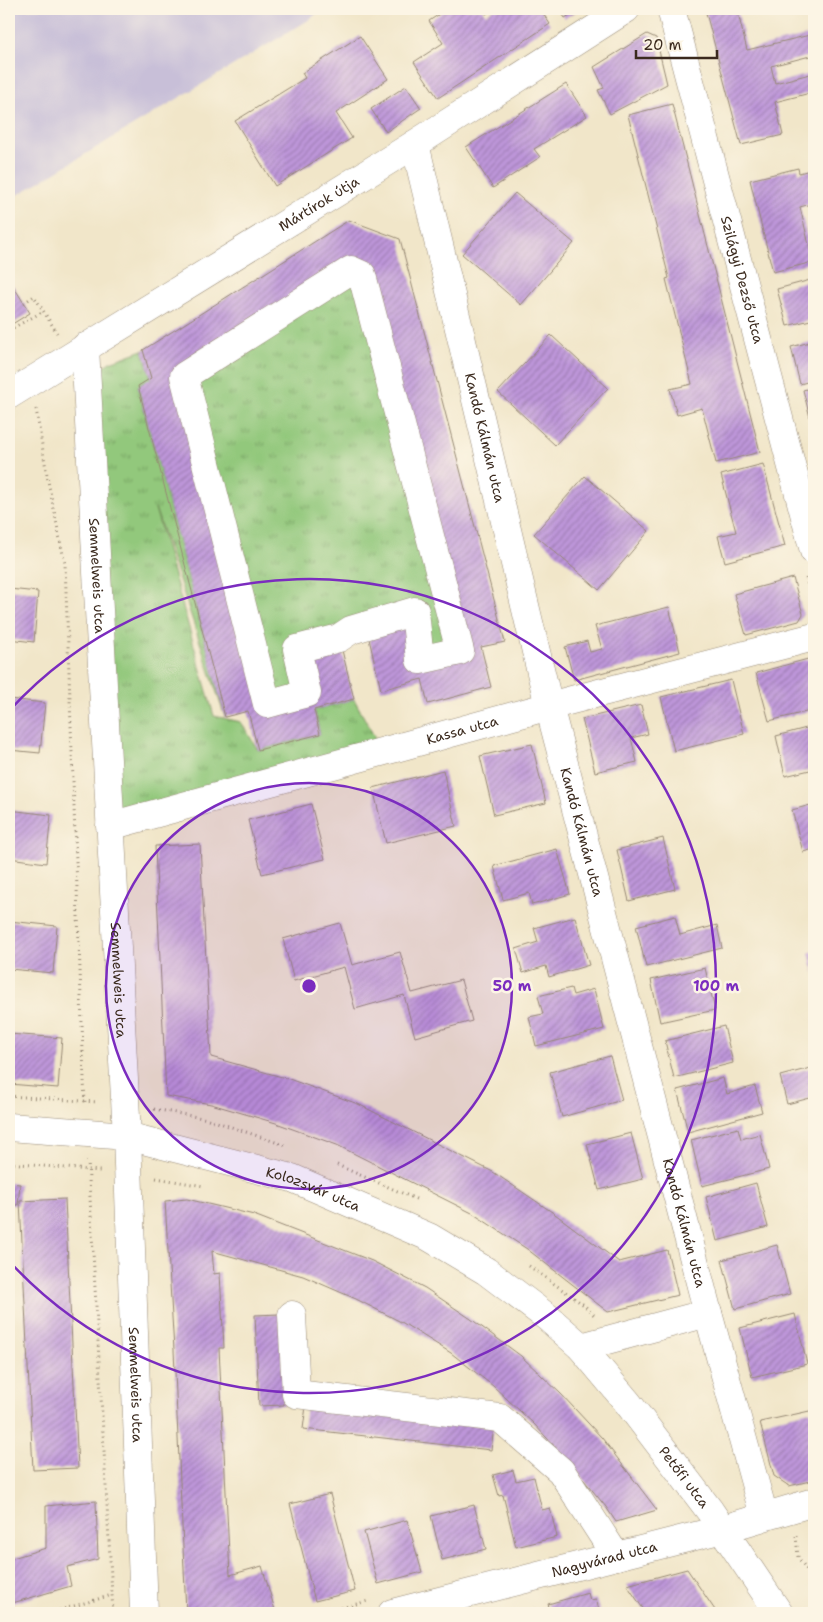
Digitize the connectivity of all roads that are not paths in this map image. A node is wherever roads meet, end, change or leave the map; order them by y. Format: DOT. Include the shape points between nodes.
graph roads {
  1 [pos="626,9"];
  2 [pos="671,9"];
  3 [pos="415,144"];
  4 [pos="85,347"];
  5 [pos="9,395"];
  6 [pos="814,551"];
  7 [pos="351,630"];
  8 [pos="814,637"];
  9 [pos="548,706"];
  10 [pos="110,826"];
  11 [pos="9,1127"];
  12 [pos="127,1136"];
  13 [pos="708,1313"];
  14 [pos="292,1315"];
  15 [pos="581,1347"];
  16 [pos="814,1502"];
  17 [pos="764,1516"];
  18 [pos="723,1529"];
  19 [pos="616,1556"];
  20 [pos="131,1607"];
  21 [pos="392,1613"];
  22 [pos="779,1613"];
  1 -- 3 [label="street, Mártírok útja"];
  2 -- 6 [label="street, Szilágyi Dezső utca"];
  3 -- 4 [label="street, Mártírok útja"];
  3 -- 9 [label="street, Kandó Kálmán utca"];
  4 -- 5 [label="street, Mártírok útja"];
  4 -- 10 [label="street, Semmelweis utca"];
  7 -- 7 [label="street" via="415,611 420,660 460,651 362,274 350,270 184,376 267,704 307,693 297,649 339,638"];
  8 -- 9 [label="street, Kassa utca"];
  9 -- 10 [label="street, Kassa utca"];
  9 -- 13 [label="street, Kandó Kálmán utca"];
  10 -- 12 [label="street, Semmelweis utca"];
  11 -- 12 [label="street, Kolozsvár utca"];
  12 -- 15 [label="street, Kolozsvár utca" via="292,1178 429,1237 486,1271"];
  12 -- 20 [label="street, Semmelweis utca"];
  13 -- 15 [label="street"];
  13 -- 17 [label="street, Kandó Kálmán utca"];
  14 -- 19 [label="street" via="296,1394 500,1418 561,1471"];
  15 -- 18 [label="street, Petőfi utca" via="628,1403"];
  16 -- 17 [label="street, Nagyvárad utca"];
  17 -- 18 [label="street, Nagyvárad utca"];
  18 -- 19 [label="street, Nagyvárad utca"];
  18 -- 22 [label="street, Petőfi utca"];
  19 -- 21 [label="street, Nagyvárad utca"];
}
